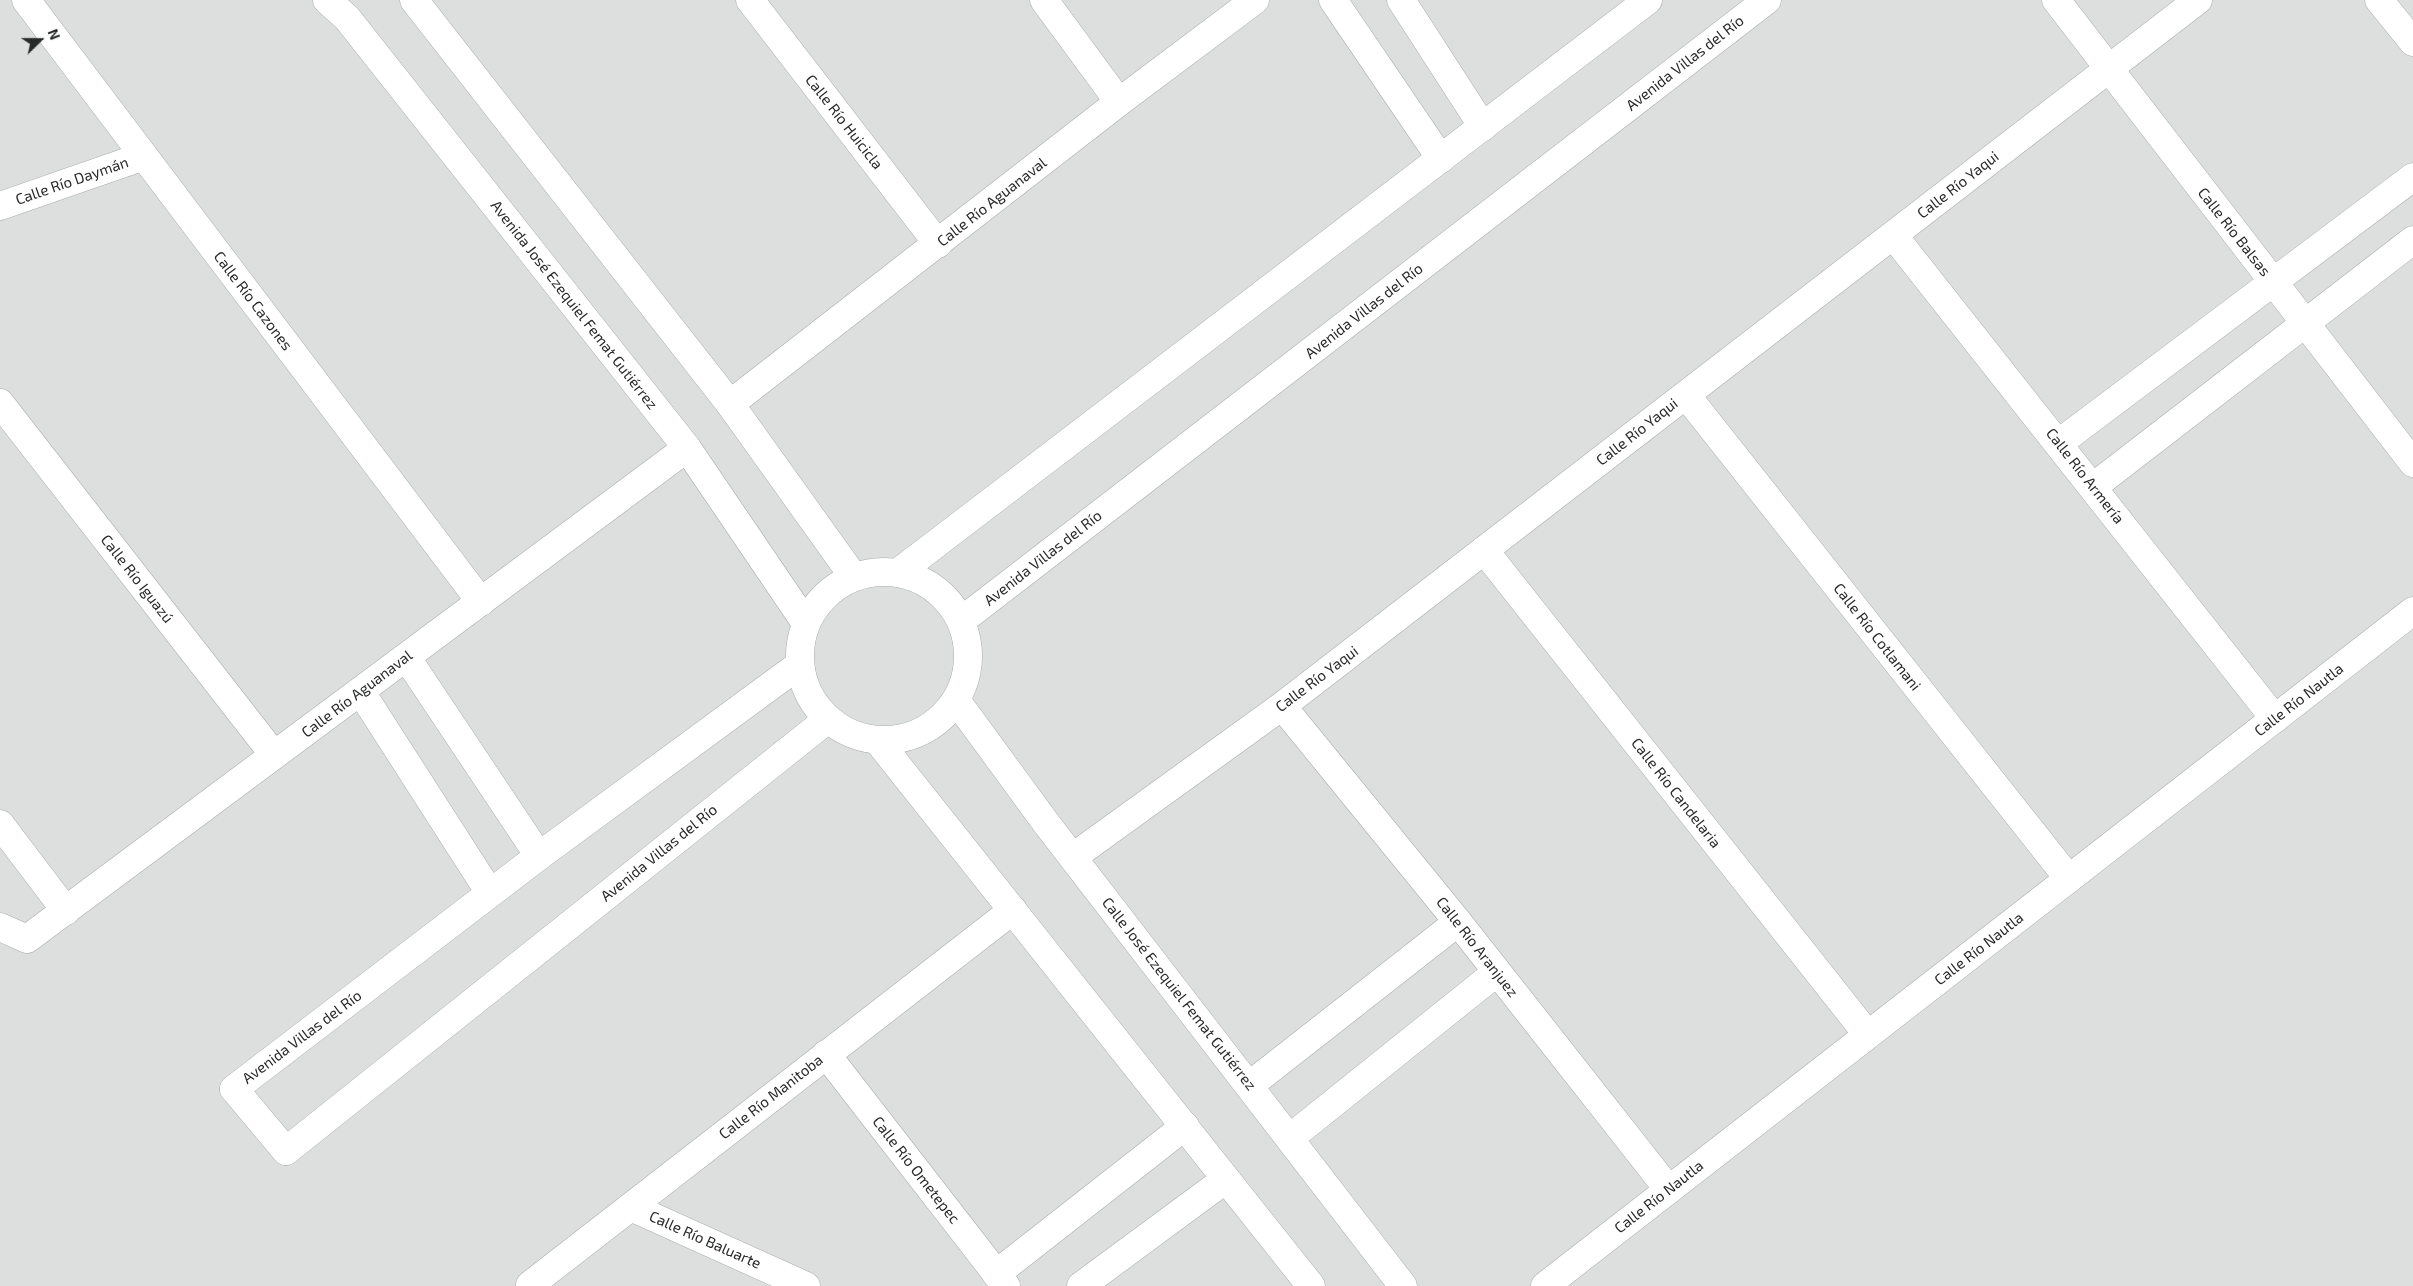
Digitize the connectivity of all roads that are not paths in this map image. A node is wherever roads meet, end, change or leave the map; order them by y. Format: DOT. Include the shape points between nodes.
graph roads {
  1 [pos="26,0"];
  2 [pos="327,0"];
  3 [pos="414,0"];
  4 [pos="750,0"];
  5 [pos="1044,0"];
  6 [pos="1255,0"];
  7 [pos="1333,0"];
  8 [pos="1401,0"];
  9 [pos="1648,0"];
  10 [pos="1767,0"];
  11 [pos="2056,0"];
  12 [pos="2198,0"];
  13 [pos="2379,0"];
  14 [pos="2413,42"];
  15 [pos="2109,68"];
  16 [pos="1119,102"];
  17 [pos="1483,127"];
  18 [pos="144,156"];
  19 [pos="1441,159"];
  20 [pos="2413,177"];
  21 [pos="0,206"];
  22 [pos="1893,235"];
  23 [pos="2413,240"];
  24 [pos="938,244"];
  25 [pos="2273,282"];
  26 [pos="2305,323"];
  27 [pos="1686,394"];
  28 [pos="0,403"];
  29 [pos="730,404"];
  30 [pos="2059,443"];
  31 [pos="687,448"];
  32 [pos="2413,463"];
  33 [pos="2093,487"];
  34 [pos="1484,550"];
  35 [pos="899,572"];
  36 [pos="853,576"];
  37 [pos="481,602"];
  38 [pos="2413,612"];
  39 [pos="961,621"];
  40 [pos="805,622"];
  41 [pos="406,658"];
  42 [pos="799,665"];
  43 [pos="360,692"];
  44 [pos="956,700"];
  45 [pos="1282,706"];
  46 [pos="828,719"];
  47 [pos="2274,719"];
  48 [pos="878,741"];
  49 [pos="274,755"];
  50 [pos="0,824"];
  51 [pos="538,856"];
  52 [pos="1072,858"];
  53 [pos="2068,879"];
  54 [pos="490,893"];
  55 [pos="1013,910"];
  56 [pos="66,911"];
  57 [pos="1458,922"];
  58 [pos="0,927"];
  59 [pos="1497,972"];
  60 [pos="1868,1035"];
  61 [pos="826,1054"];
  62 [pos="1250,1085"];
  63 [pos="1185,1126"];
  64 [pos="1290,1138"];
  65 [pos="1226,1179"];
  66 [pos="1669,1190"];
  67 [pos="631,1207"];
  68 [pos="1001,1280"];
  69 [pos="530,1285"];
  70 [pos="806,1286"];
  71 [pos="1081,1286"];
  72 [pos="1312,1286"];
  73 [pos="1403,1286"];
  74 [pos="1545,1286"];
  1 -- 18 [label="street, Calle Río Cazones"];
  2 -- 31 [label="street, Avenida José Ezequiel Femat Gutiérrez" via="347,18"];
  3 -- 29 [label="street"];
  4 -- 24 [label="street, Calle Río Huicicla"];
  5 -- 16 [label="street"];
  6 -- 16 [label="street, Calle Río Aguanaval"];
  7 -- 19 [label="street"];
  8 -- 17 [label="street"];
  9 -- 17 [label="street"];
  10 -- 39 [label="street, Avenida Villas del Río"];
  11 -- 15 [label="street, Calle Río Balsas"];
  12 -- 15 [label="street, Calle Río Yaqui"];
  13 -- 14 [label="street"];
  15 -- 22 [label="street, Calle Río Yaqui"];
  15 -- 25 [label="street, Calle Río Balsas"];
  16 -- 24 [label="street, Calle Río Aguanaval"];
  17 -- 19 [label="street"];
  18 -- 21 [label="street, Calle Río Daymán"];
  18 -- 37 [label="street, Calle Río Cazones"];
  19 -- 35 [label="street"];
  20 -- 25 [label="street"];
  22 -- 27 [label="street, Calle Río Yaqui"];
  22 -- 30 [label="street, Calle Río Armería"];
  23 -- 26 [label="street"];
  24 -- 29 [label="street, Calle Río Aguanaval"];
  25 -- 26 [label="street, Calle Río Balsas"];
  25 -- 30 [label="street"];
  26 -- 32 [label="street, Calle Río Balsas"];
  26 -- 33 [label="street"];
  27 -- 34 [label="street, Calle Río Yaqui"];
  27 -- 53 [label="street, Calle Río Cotlamani"];
  28 -- 49 [label="street, Calle Río Iguazú"];
  29 -- 36 [label="street"];
  30 -- 33 [label="street, Calle Río Armería"];
  31 -- 37 [label="street, Calle Río Aguanaval"];
  31 -- 40 [label="street, Avenida José Ezequiel Femat Gutiérrez"];
  33 -- 47 [label="street, Calle Río Armería"];
  34 -- 45 [label="street, Calle Río Yaqui"];
  34 -- 60 [label="street, Calle Río Candelaria"];
  35 -- 36 [label="street"];
  35 -- 39 [label="street" via="924,581 944,597"];
  36 -- 40 [label="street" via="818,602"];
  37 -- 41 [label="street, Calle Río Aguanaval"];
  38 -- 47 [label="street, Calle Río Nautla"];
  39 -- 44 [label="street" via="968,652 964,680"];
  40 -- 42 [label="street"];
  41 -- 43 [label="street, Calle Río Aguanaval"];
  41 -- 51 [label="street"];
  42 -- 46 [label="street" via="805,688"];
  42 -- 51 [label="street, Avenida Villas del Río"];
  43 -- 49 [label="street, Calle Río Aguanaval"];
  43 -- 54 [label="street"];
  44 -- 48 [label="street" via="927,729 899,740"];
  44 -- 52 [label="street, Calle José Ezequiel Femat Gutiérrez"];
  45 -- 52 [label="street, Calle Río Yaqui"];
  45 -- 57 [label="street, Calle Río Aranjuez"];
  46 -- 48 [label="street" via="861,738"];
  46 -- 54 [label="street, Avenida Villas del Río" via="286,1151 234,1089"];
  47 -- 53 [label="street, Calle Río Nautla"];
  48 -- 55 [label="street"];
  49 -- 56 [label="street, Calle Río Aguanaval"];
  50 -- 56 [label="street"];
  51 -- 54 [label="street, Avenida Villas del Río"];
  52 -- 62 [label="street, Calle José Ezequiel Femat Gutiérrez"];
  53 -- 60 [label="street, Calle Río Nautla"];
  55 -- 61 [label="street, Calle Río Manitoba"];
  55 -- 63 [label="street"];
  56 -- 58 [label="street, Calle Río Aguanaval" via="27,940"];
  57 -- 59 [label="street, Calle Río Aranjuez"];
  57 -- 62 [label="street"];
  59 -- 64 [label="street"];
  59 -- 66 [label="street, Calle Río Aranjuez"];
  60 -- 66 [label="street, Calle Río Nautla"];
  61 -- 67 [label="street, Calle Río Manitoba"];
  61 -- 68 [label="street, Calle Río Ometepec"];
  62 -- 64 [label="street, Calle José Ezequiel Femat Gutiérrez"];
  63 -- 65 [label="street"];
  63 -- 68 [label="street"];
  64 -- 73 [label="street, Calle José Ezequiel Femat Gutiérrez"];
  65 -- 71 [label="street"];
  65 -- 72 [label="street"];
  66 -- 74 [label="street, Calle Río Nautla"];
  67 -- 69 [label="street, Calle Río Manitoba"];
  67 -- 70 [label="street, Calle Río Baluarte"];
}
